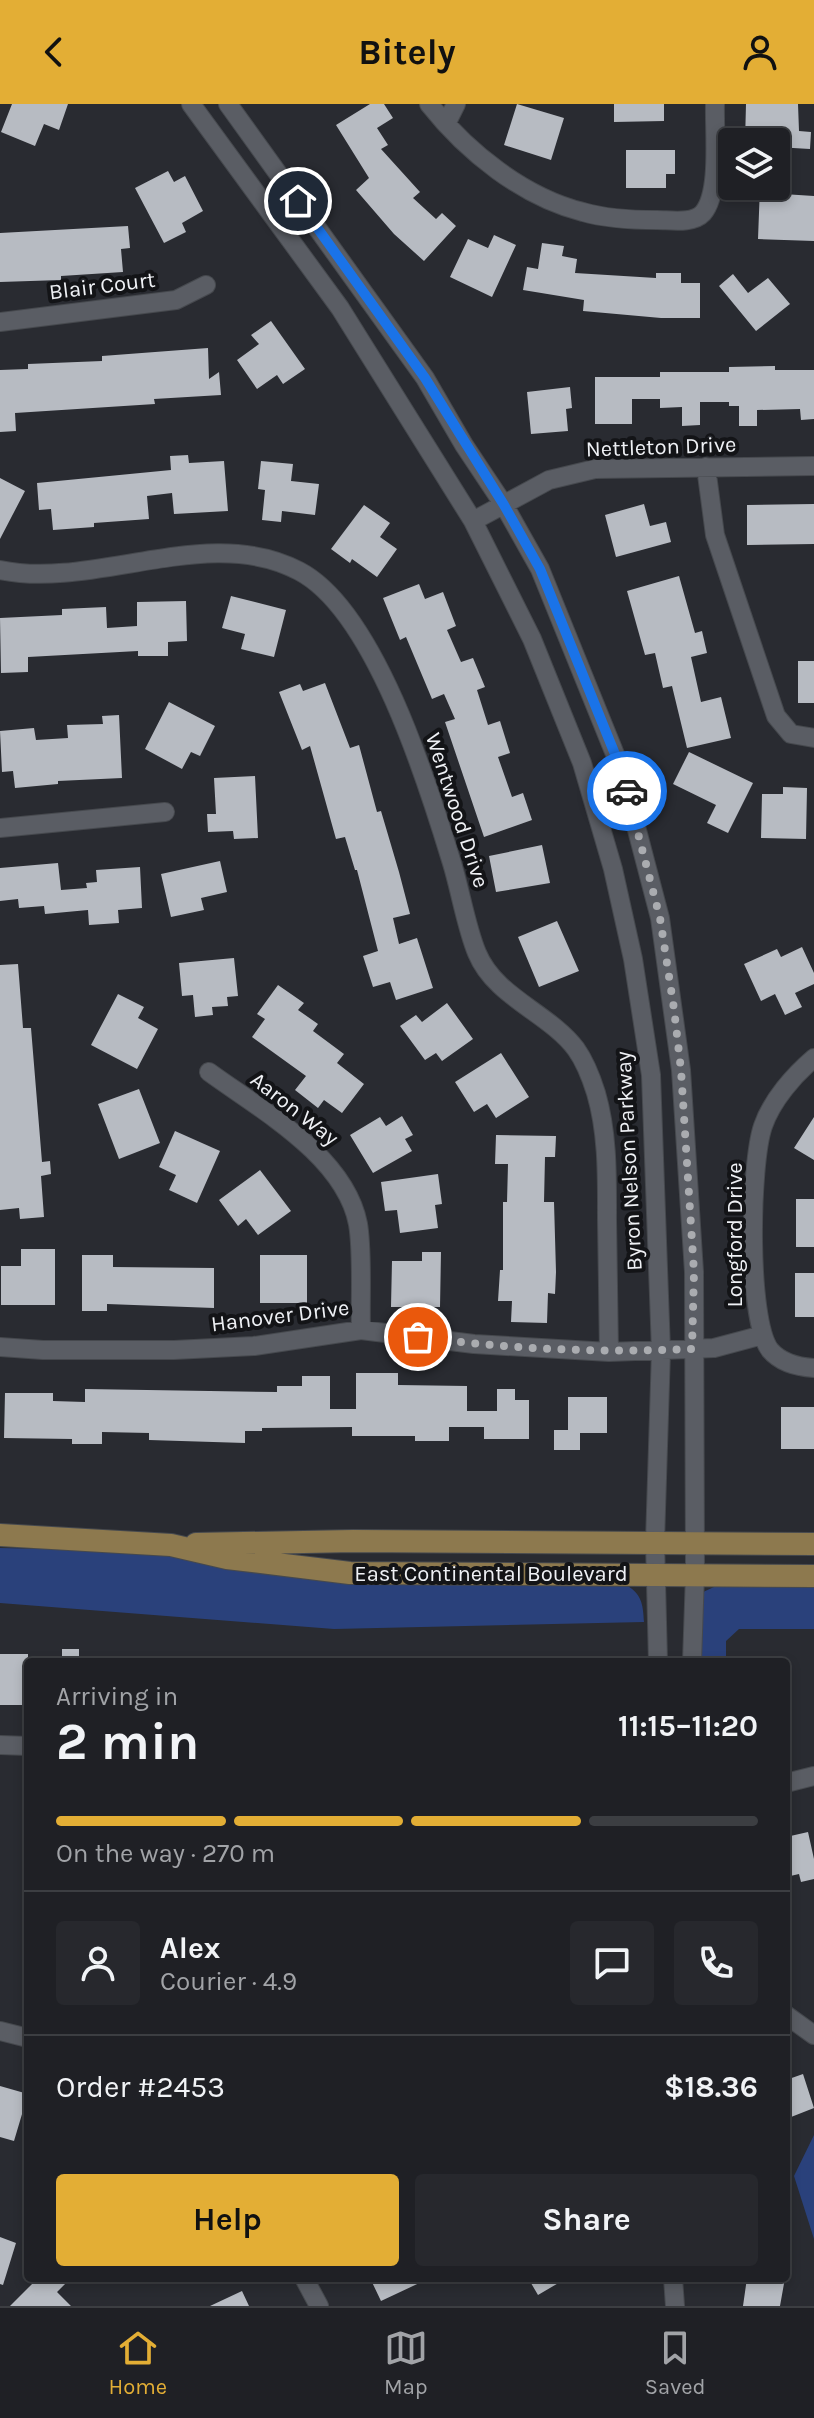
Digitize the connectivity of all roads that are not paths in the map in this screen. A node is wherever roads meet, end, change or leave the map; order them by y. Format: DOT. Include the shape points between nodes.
graph roads {
  1 [pos="191,104"];
  2 [pos="228,104"];
  3 [pos="429,104"];
  4 [pos="456,104"];
  5 [pos="715,104"];
  6 [pos="446,124"];
  7 [pos="206,285"];
  8 [pos="0,322"];
  9 [pos="814,466"];
  10 [pos="706,467"];
  11 [pos="504,505"];
  12 [pos="473,521"];
  13 [pos="0,570"];
  14 [pos="814,738"];
  15 [pos="165,812"];
  16 [pos="0,828"];
  17 [pos="814,1058"];
  18 [pos="209,1072"];
  19 [pos="361,1330"];
  20 [pos="763,1335"];
  21 [pos="0,1347"];
  22 [pos="692,1349"];
  23 [pos="661,1351"];
  24 [pos="609,1352"];
  25 [pos="814,1368"];
  26 [pos="0,1535"];
  27 [pos="655,1542"];
  28 [pos="695,1542"];
  29 [pos="814,1544"];
  30 [pos="171,1545"];
  31 [pos="655,1574"];
  32 [pos="695,1574"];
  33 [pos="814,1576"];
  34 [pos="658,1658"];
  35 [pos="692,1658"];
  36 [pos="0,1745"];
  37 [pos="24,1746"];
  38 [pos="814,1776"];
  39 [pos="790,1782"];
  40 [pos="790,2018"];
  41 [pos="0,2031"];
  42 [pos="814,2035"];
  43 [pos="24,2037"];
  44 [pos="306,2282"];
  45 [pos="673,2282"];
  46 [pos="319,2306"];
  47 [pos="675,2306"];
  1 -- 12 [label="street, Byron Nelson Parkway" via="340,308"];
  2 -- 11 [label="street" via="425,378"];
  3 -- 6 [label="street"];
  4 -- 6 [label="street"];
  5 -- 6 [label="street" via="711,202 700,217 688,220 624,220 582,212 500,171"];
  7 -- 8 [label="street, Blair Court" via="176,300"];
  9 -- 10 [label="street, Nettleton Drive"];
  10 -- 11 [label="street, Nettleton Drive" via="595,469 549,480"];
  10 -- 14 [label="street" via="715,535 776,716 791,734"];
  11 -- 12 [label="street, Nettleton Drive"];
  11 -- 22 [label="street" via="540,569 621,769 660,918 681,1070 694,1272"];
  12 -- 23 [label="street, Byron Nelson Parkway" via="582,763 613,869 651,1075"];
  13 -- 24 [label="street, Wentwood Drive" via="91,570 229,555 281,563 317,581 334,597 378,669 411,740 477,954 503,987 575,1047 589,1069 606,1160"];
  15 -- 16 [label="street"];
  17 -- 20 [label="street, Longford Drive" via="795,1074 764,1122 758,1143 756,1302"];
  18 -- 19 [label="street, Aaron Way" via="303,1142 348,1194 358,1225"];
  19 -- 21 [label="street, Hanover Drive" via="254,1346 174,1350"];
  19 -- 24 [label="street, Hanover Drive"];
  20 -- 22 [label="street, Hanover Drive"];
  20 -- 25 [label="street" via="780,1359"];
  22 -- 23 [label="street, Hanover Drive"];
  22 -- 28 [label="street"];
  23 -- 24 [label="street, Hanover Drive"];
  23 -- 27 [label="street, Byron Nelson Parkway"];
  26 -- 30 [label="main road, East Continental Boulevard"];
  27 -- 28 [label="main road, East Continental Boulevard"];
  27 -- 30 [label="main road, East Continental Boulevard"];
  27 -- 31 [label="street, Byron Nelson Parkway"];
  28 -- 29 [label="main road, East Continental Boulevard"];
  28 -- 32 [label="street"];
  30 -- 31 [label="main road, East Continental Boulevard" via="227,1558 350,1573"];
  31 -- 32 [label="main road, East Continental Boulevard"];
  31 -- 34 [label="street, Byron Nelson Parkway"];
  32 -- 33 [label="main road, East Continental Boulevard"];
  32 -- 35 [label="street"];
  36 -- 37 [label="street"];
  38 -- 39 [label="street"];
  40 -- 42 [label="street"];
  41 -- 43 [label="street"];
  44 -- 46 [label="street"];
  45 -- 47 [label="street"];
}
